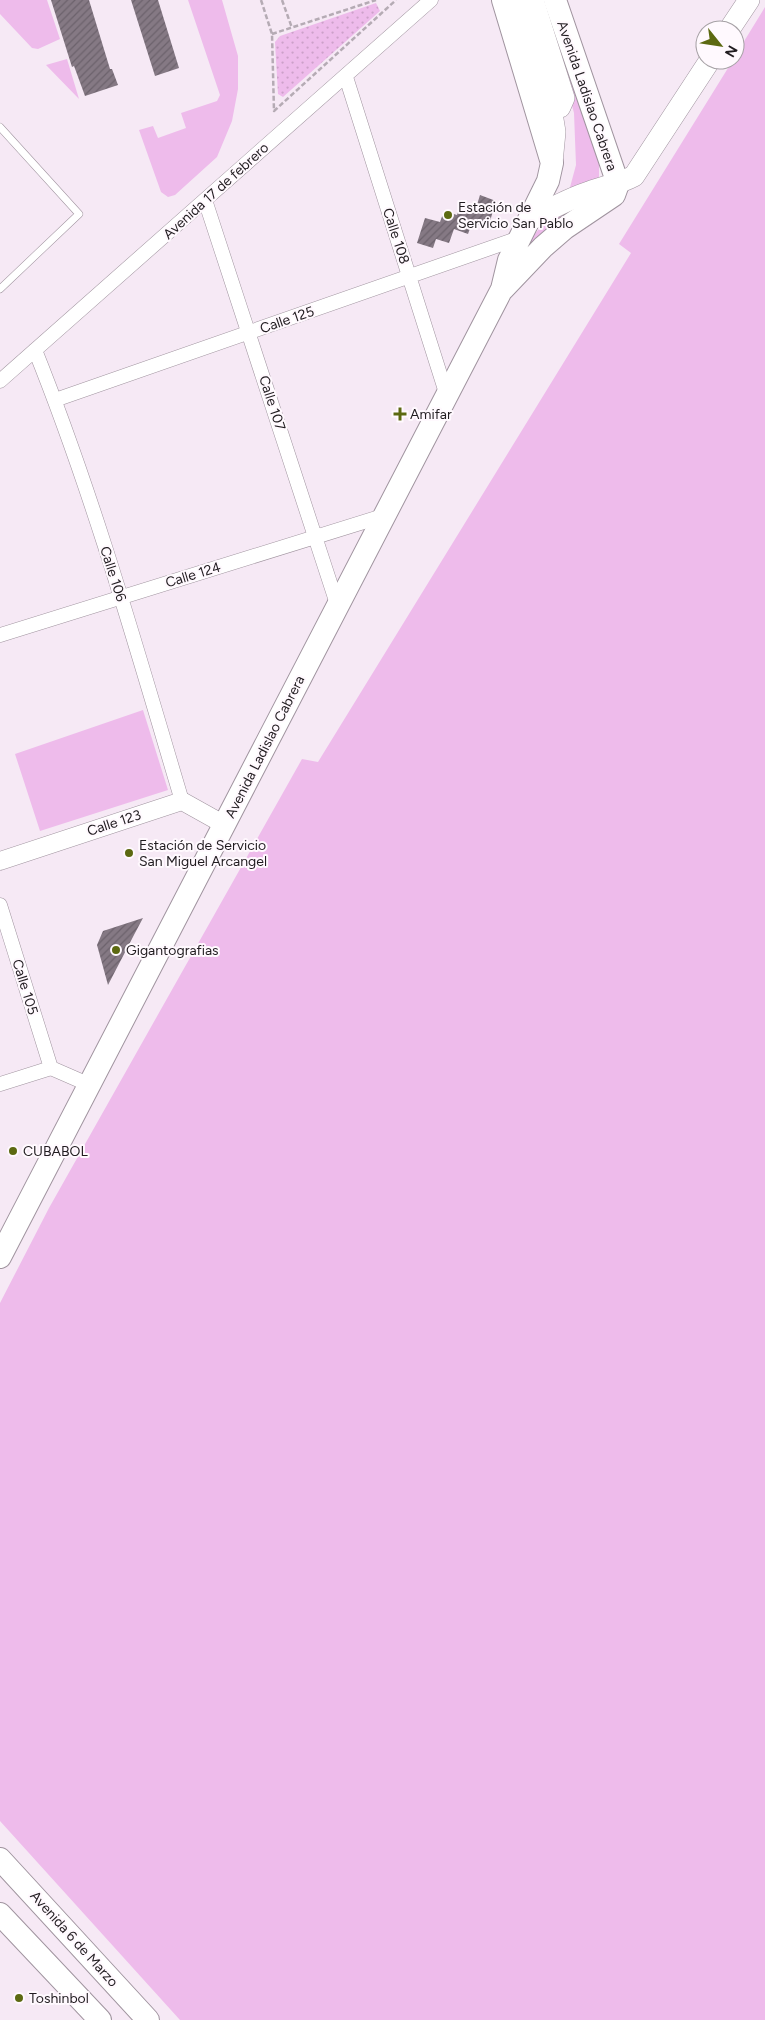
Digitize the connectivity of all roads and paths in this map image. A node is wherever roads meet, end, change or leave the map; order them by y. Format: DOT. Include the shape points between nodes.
graph roads {
  1 [pos="261,0"];
  2 [pos="282,0"];
  3 [pos="376,0"];
  4 [pos="396,0"];
  5 [pos="431,0"];
  6 [pos="503,0"];
  7 [pos="516,0"];
  8 [pos="533,0"];
  9 [pos="749,0"];
  10 [pos="559,1"];
  11 [pos="736,20"];
  12 [pos="292,28"];
  13 [pos="272,34"];
  14 [pos="704,70"];
  15 [pos="346,77"];
  16 [pos="557,102"];
  17 [pos="0,127"];
  18 [pos="552,163"];
  19 [pos="618,184"];
  20 [pos="205,200"];
  21 [pos="523,229"];
  22 [pos="409,278"];
  23 [pos="0,289"];
  24 [pos="502,289"];
  25 [pos="249,333"];
  26 [pos="35,350"];
  27 [pos="0,381"];
  28 [pos="447,396"];
  29 [pos="55,400"];
  30 [pos="386,515"];
  31 [pos="315,536"];
  32 [pos="121,597"];
  33 [pos="338,607"];
  34 [pos="0,635"];
  35 [pos="182,801"];
  36 [pos="225,825"];
  37 [pos="0,862"];
  38 [pos="0,905"];
  39 [pos="51,1068"];
  40 [pos="0,1084"];
  41 [pos="90,1084"];
  42 [pos="0,1257"];
  43 [pos="0,1859"];
  44 [pos="0,1914"];
  45 [pos="100,2020"];
  46 [pos="148,2020"];
  1 -- 13 [label="path"];
  2 -- 12 [label="path"];
  3 -- 12 [label="path"];
  4 -- 13 [label="path" via="274,111"];
  5 -- 15 [label="street, Avenida 17 de febrero"];
  6 -- 18 [label="highway"];
  7 -- 16 [label="main road, Avenida Ladislao Cabrera"];
  8 -- 16 [label="main road, Avenida Ladislao Cabrera"];
  9 -- 11 [label="main road"];
  10 -- 19 [label="highway, Avenida Ladislao Cabrera"];
  12 -- 13 [label="path"];
  14 -- 19 [label="main road" via="644,163 634,176"];
  15 -- 20 [label="street, Avenida 17 de febrero"];
  15 -- 22 [label="street, Calle 108"];
  16 -- 18 [label="main road, Avenida Ladislao Cabrera"];
  17 -- 23 [label="lane" via="79,214"];
  18 -- 21 [label="highway, Avenida Ladislao Cabrera" via="548,181"];
  19 -- 21 [label="main road" via="548,210"];
  19 -- 24 [label="highway, Avenida Ladislao Cabrera" via="614,195 565,228"];
  20 -- 25 [label="street, Calle 107"];
  20 -- 26 [label="street, Avenida 17 de febrero"];
  21 -- 22 [label="street, Calle 125"];
  21 -- 24 [label="highway, Avenida Ladislao Cabrera" via="509,260"];
  22 -- 25 [label="street, Calle 125"];
  22 -- 28 [label="street, Calle 108"];
  24 -- 28 [label="highway, Avenida Ladislao Cabrera"];
  25 -- 29 [label="street, Calle 125"];
  25 -- 31 [label="street, Calle 107"];
  26 -- 27 [label="street, Avenida 17 de febrero"];
  26 -- 29 [label="street, Calle 106"];
  28 -- 30 [label="highway, Avenida Ladislao Cabrera"];
  29 -- 32 [label="street, Calle 106"];
  30 -- 31 [label="street, Calle 124"];
  30 -- 33 [label="highway, Avenida Ladislao Cabrera"];
  31 -- 32 [label="street, Calle 124"];
  31 -- 33 [label="street, Calle 107"];
  32 -- 34 [label="street, Calle 124"];
  32 -- 35 [label="street, Calle 106"];
  33 -- 36 [label="highway, Avenida Ladislao Cabrera"];
  35 -- 36 [label="street"];
  35 -- 37 [label="street, Calle 123"];
  36 -- 41 [label="highway, Avenida Ladislao Cabrera"];
  38 -- 39 [label="street, Calle 105"];
  39 -- 40 [label="street"];
  39 -- 41 [label="street"];
  41 -- 42 [label="highway, Avenida Ladislao Cabrera"];
  43 -- 46 [label="highway, Avenida 6 de Marzo"];
  44 -- 45 [label="highway"];
}
